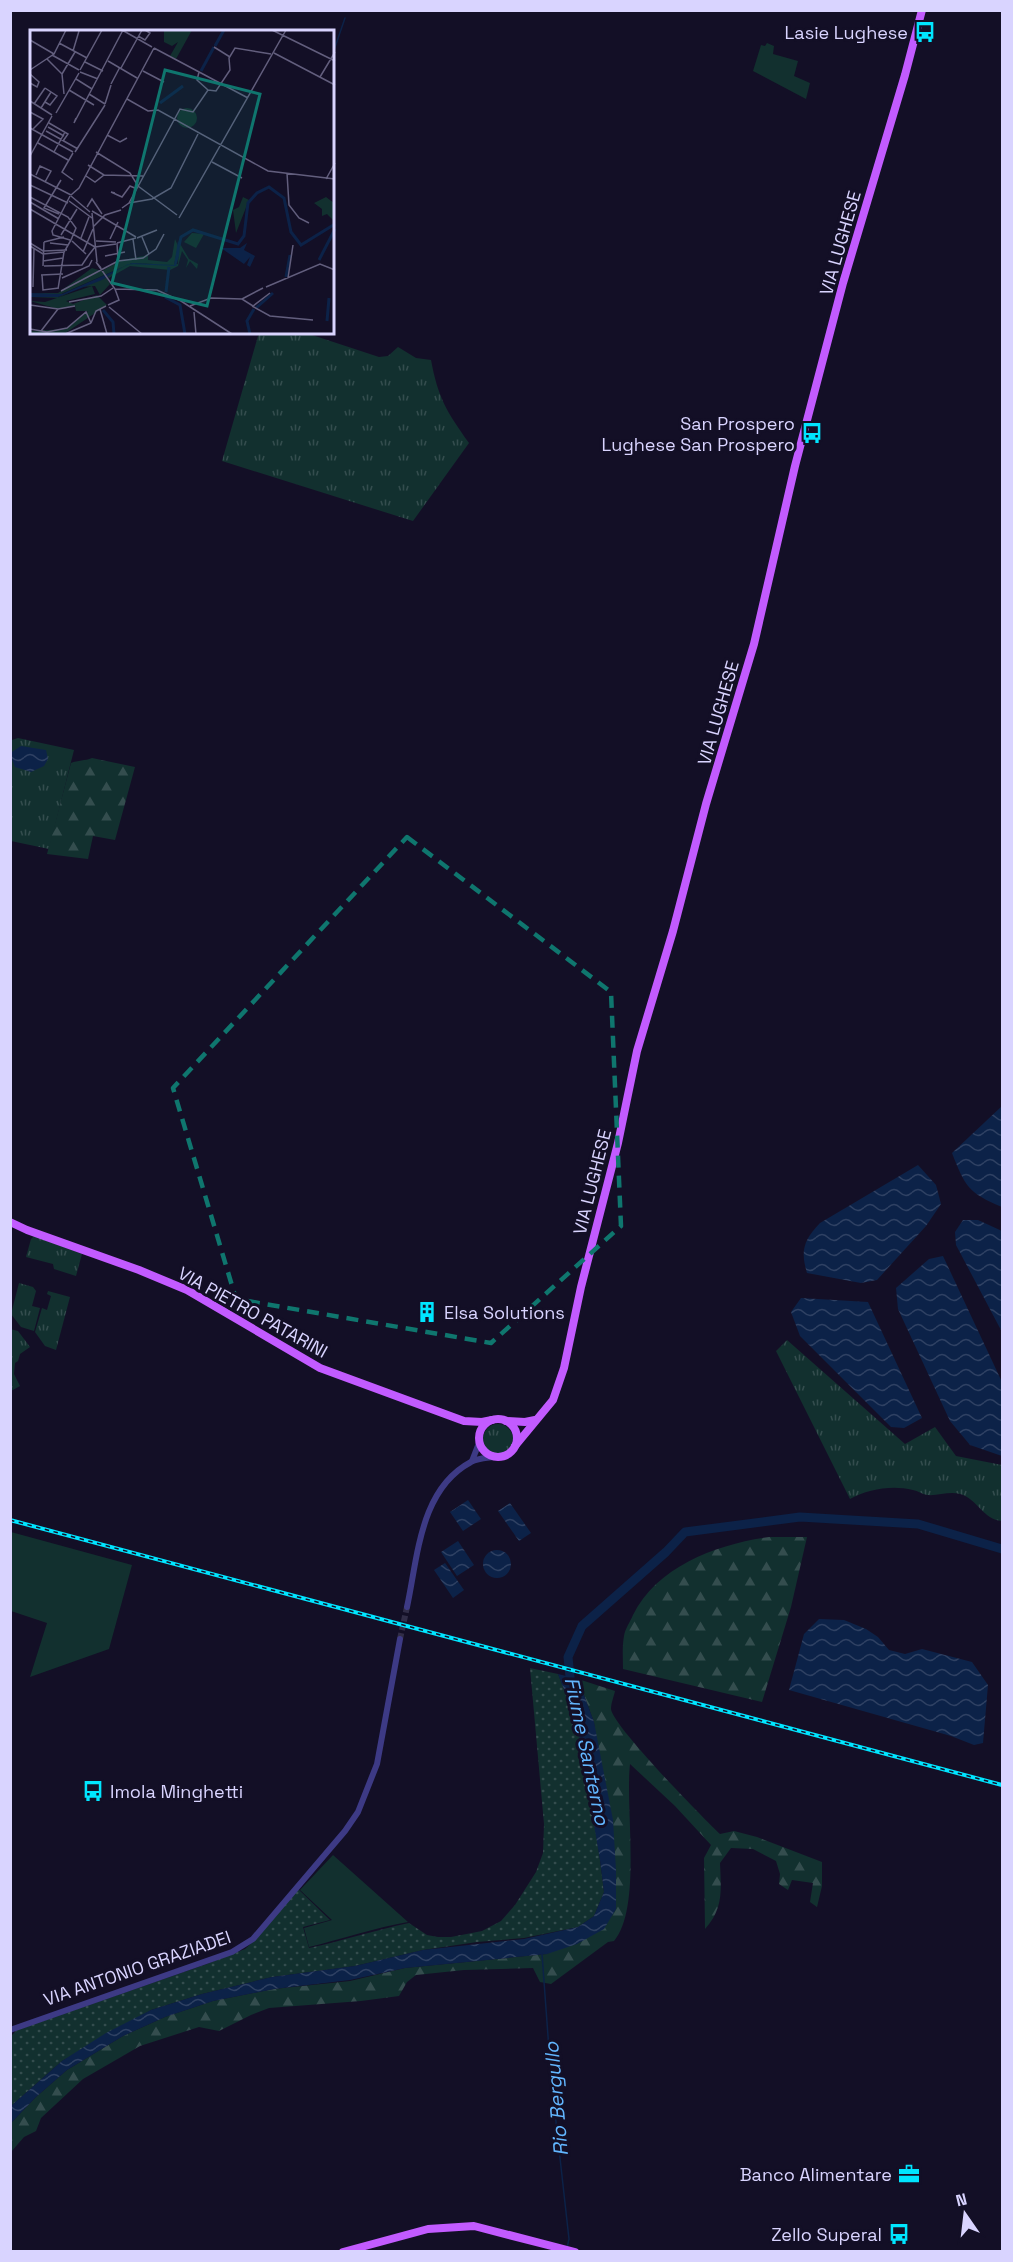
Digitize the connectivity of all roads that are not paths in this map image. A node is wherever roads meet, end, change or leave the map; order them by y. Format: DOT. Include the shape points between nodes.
graph roads {
  1 [pos="922,10"];
  2 [pos="10,1222"];
  3 [pos="536,1419"];
  4 [pos="492,1420"];
  5 [pos="505,1420"];
  6 [pos="464,1421"];
  7 [pos="479,1440"];
  8 [pos="515,1446"];
  9 [pos="494,1457"];
  10 [pos="472,1461"];
  11 [pos="407,1606"];
  12 [pos="400,1639"];
  13 [pos="11,2028"];
  14 [pos="343,2252"];
  15 [pos="575,2252"];
  1 -- 3 [label="main road, VIA LUGHESE" via="843,283 754,644 637,1051 564,1368 553,1400"];
  2 -- 6 [label="main road, VIA PIETRO PATARINI" via="165,1280 320,1368"];
  3 -- 5 [label="main road"];
  3 -- 8 [label="main road, VIA LUGHESE"];
  4 -- 5 [label="main road"];
  4 -- 6 [label="main road, VIA PIETRO PATARINI"];
  4 -- 7 [label="main road" via="483,1427"];
  5 -- 8 [label="main road" via="516,1434"];
  6 -- 7 [label="main road, VIA PIETRO PATARINI"];
  7 -- 9 [label="main road" via="485,1452"];
  7 -- 10 [label="street"];
  8 -- 9 [label="main road, VIA LUGHESE" via="506,1455"];
  9 -- 10 [label="street"];
  10 -- 11 [label="street" via="444,1483 430,1506"];
  12 -- 13 [label="street, VIA ANTONIO GRAZIADEI" via="377,1764 358,1812 253,1939 232,1952"];
  14 -- 15 [label="main road" via="443,2227 474,2226"];
}
